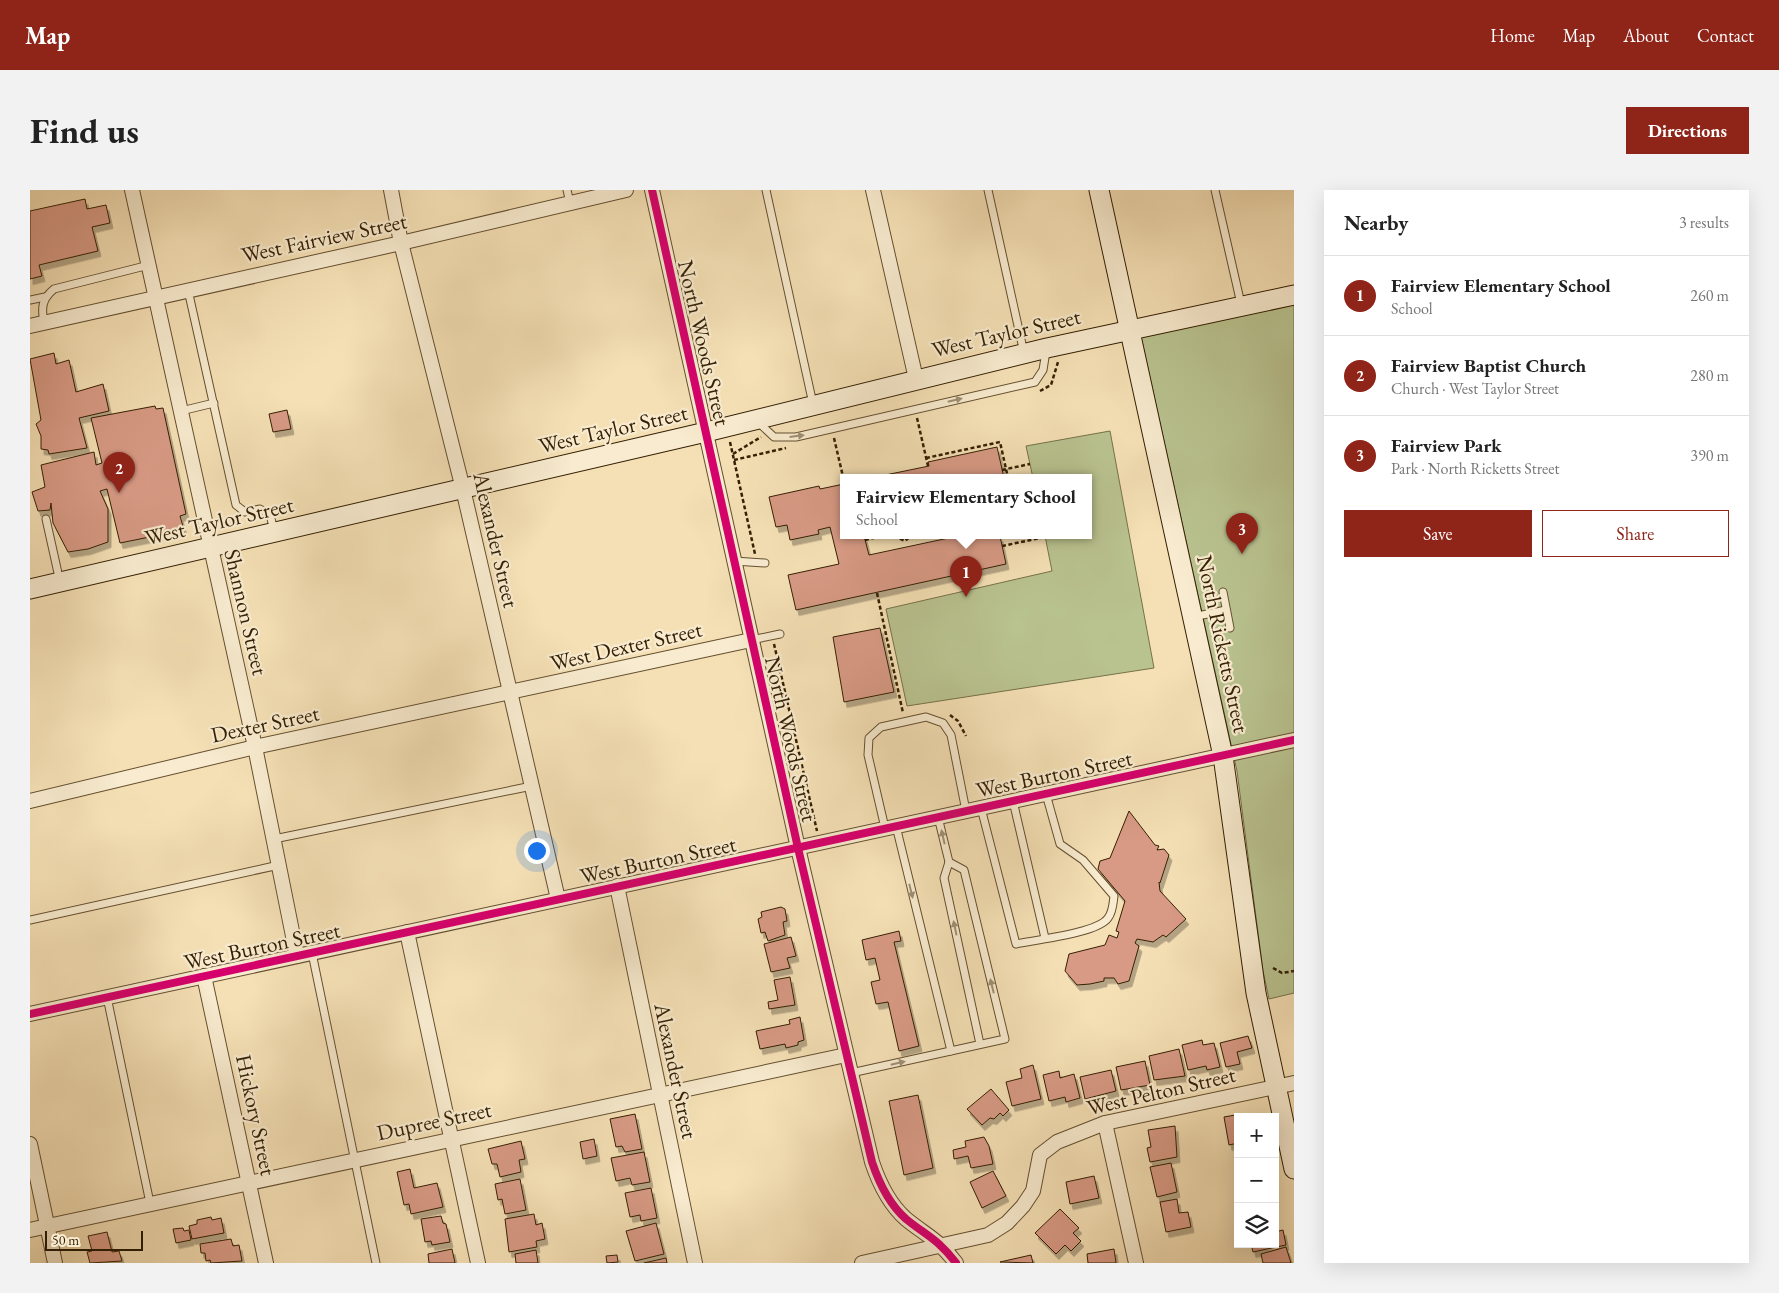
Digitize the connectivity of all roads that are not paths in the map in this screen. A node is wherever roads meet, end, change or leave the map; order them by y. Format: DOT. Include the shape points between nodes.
graph roads {
  1 [pos="132,190"];
  2 [pos="391,190"];
  3 [pos="623,190"];
  4 [pos="652,190"];
  5 [pos="766,190"];
  6 [pos="873,190"];
  7 [pos="988,190"];
  8 [pos="1099,190"];
  9 [pos="1215,190"];
  10 [pos="568,197"];
  11 [pos="402,243"];
  12 [pos="149,265"];
  13 [pos="187,290"];
  14 [pos="1294,294"];
  15 [pos="157,296"];
  16 [pos="45,297"];
  17 [pos="30,300"];
  18 [pos="1241,305"];
  19 [pos="37,324"];
  20 [pos="1130,329"];
  21 [pos="1047,348"];
  22 [pos="1024,353"];
  23 [pos="916,379"];
  24 [pos="214,404"];
  25 [pos="813,405"];
  26 [pos="181,411"];
  27 [pos="755,419"];
  28 [pos="714,430"];
  29 [pos="463,489"];
  30 [pos="46,519"];
  31 [pos="275,533"];
  32 [pos="210,548"];
  33 [pos="734,561"];
  34 [pos="765,563"];
  35 [pos="60,582"];
  36 [pos="30,589"];
  37 [pos="1222,592"];
  38 [pos="1226,610"];
  39 [pos="1193,617"];
  40 [pos="1230,628"];
  41 [pos="780,634"];
  42 [pos="751,640"];
  43 [pos="510,694"];
  44 [pos="1294,740"];
  45 [pos="255,747"];
  46 [pos="1224,756"];
  47 [pos="532,786"];
  48 [pos="1046,794"];
  49 [pos="30,801"];
  50 [pos="1013,801"];
  51 [pos="981,808"];
  52 [pos="966,811"];
  53 [pos="938,817"];
  54 [pos="890,827"];
  55 [pos="274,839"];
  56 [pos="798,848"];
  57 [pos="949,862"];
  58 [pos="279,865"];
  59 [pos="617,886"];
  60 [pos="558,899"];
  61 [pos="30,920"];
  62 [pos="407,932"];
  63 [pos="1045,938"];
  64 [pos="312,953"];
  65 [pos="297,956"];
  66 [pos="204,976"];
  67 [pos="107,997"];
  68 [pos="30,1014"];
  69 [pos="980,1044"];
  70 [pos="951,1051"];
  71 [pos="846,1055"];
  72 [pos="851,1074"];
  73 [pos="1285,1084"];
  74 [pos="659,1094"];
  75 [pos="1105,1123"];
  76 [pos="451,1139"];
  77 [pos="30,1144"];
  78 [pos="355,1159"];
  79 [pos="1294,1169"];
  80 [pos="249,1182"];
  81 [pos="150,1204"];
  82 [pos="47,1226"];
  83 [pos="30,1230"];
  84 [pos="944,1245"];
  85 [pos="55,1263"];
  86 [pos="266,1263"];
  87 [pos="376,1263"];
  88 [pos="478,1263"];
  89 [pos="695,1263"];
  90 [pos="862,1263"];
  91 [pos="956,1263"];
  92 [pos="1136,1263"];
  1 -- 12 [label="street, Shannon Street"];
  2 -- 11 [label="street, Alexander Street"];
  3 -- 10 [label="street, West Fairview Street"];
  4 -- 28 [label="street, North Woods Street"];
  5 -- 25 [label="lane"];
  6 -- 23 [label="street"];
  7 -- 22 [label="lane"];
  8 -- 20 [label="main road, North Ricketts Street"];
  9 -- 18 [label="lane"];
  10 -- 11 [label="street, West Fairview Street"];
  11 -- 13 [label="street, West Fairview Street"];
  11 -- 29 [label="street, Alexander Street"];
  12 -- 15 [label="street, Shannon Street"];
  12 -- 16 [label="lane" via="54,289"];
  13 -- 15 [label="street, West Fairview Street"];
  13 -- 24 [label="lane"];
  14 -- 18 [label="main road, West Taylor Street"];
  15 -- 19 [label="street, West Fairview Street"];
  15 -- 26 [label="street, Shannon Street"];
  16 -- 17 [label="lane"];
  16 -- 19 [label="lane"];
  18 -- 20 [label="main road, West Taylor Street"];
  20 -- 21 [label="main road, West Taylor Street"];
  20 -- 39 [label="main road, North Ricketts Street"];
  21 -- 22 [label="main road, West Taylor Street"];
  27 -- 21 [label="lane, one-way" via="774,437 796,438 1035,382 1043,370"];
  22 -- 23 [label="main road, West Taylor Street"];
  23 -- 25 [label="main road, West Taylor Street"];
  24 -- 26 [label="lane"];
  24 -- 31 [label="lane" via="236,506 246,512 260,509 270,515"];
  25 -- 27 [label="main road, West Taylor Street"];
  26 -- 32 [label="street, Shannon Street"];
  27 -- 28 [label="main road, West Taylor Street"];
  28 -- 29 [label="main road, West Taylor Street"];
  28 -- 33 [label="street, North Woods Street"];
  29 -- 31 [label="main road, West Taylor Street"];
  29 -- 43 [label="street, Alexander Street"];
  30 -- 35 [label="lane"];
  31 -- 32 [label="main road, West Taylor Street"];
  32 -- 35 [label="main road, West Taylor Street"];
  32 -- 45 [label="street, Shannon Street"];
  33 -- 34 [label="lane"];
  33 -- 42 [label="street, North Woods Street"];
  35 -- 36 [label="main road, West Taylor Street"];
  37 -- 38 [label="lane"];
  38 -- 39 [label="lane"];
  38 -- 40 [label="lane"];
  39 -- 46 [label="main road, North Ricketts Street"];
  41 -- 42 [label="lane"];
  42 -- 43 [label="street, West Dexter Street"];
  42 -- 56 [label="street, North Woods Street"];
  43 -- 45 [label="street, Dexter Street"];
  43 -- 47 [label="street, Alexander Street"];
  44 -- 46 [label="street, West Burton Street"];
  45 -- 49 [label="street, Dexter Street"];
  45 -- 55 [label="street, Shannon Street"];
  46 -- 48 [label="street, West Burton Street"];
  46 -- 73 [label="main road, North Ricketts Street" via="1250,961"];
  47 -- 55 [label="lane"];
  47 -- 60 [label="street, Alexander Street"];
  48 -- 50 [label="street, West Burton Street"];
  48 -- 63 [label="lane" via="1060,844 1082,860 1114,896 1108,919 1101,924"];
  50 -- 51 [label="street, West Burton Street"];
  50 -- 63 [label="lane"];
  51 -- 52 [label="street, West Burton Street"];
  51 -- 63 [label="lane" via="1016,944"];
  52 -- 53 [label="street, West Burton Street"];
  52 -- 54 [label="lane" via="951,735 943,723 926,717 906,721 881,727 869,738 868,755"];
  53 -- 54 [label="street, West Burton Street"];
  57 -- 53 [label="lane, one-way"];
  54 -- 56 [label="street, West Burton Street"];
  54 -- 70 [label="lane, one-way"];
  55 -- 58 [label="street, Shannon Street"];
  56 -- 59 [label="street, West Burton Street"];
  56 -- 71 [label="street, North Woods Street"];
  69 -- 57 [label="lane, one-way" via="944,878"];
  69 -- 57 [label="lane, one-way" via="1004,1038 964,870"];
  58 -- 61 [label="lane"];
  58 -- 65 [label="street, Shannon Street"];
  59 -- 60 [label="street, West Burton Street"];
  59 -- 74 [label="street, Alexander Street"];
  60 -- 62 [label="street, West Burton Street"];
  62 -- 64 [label="street, West Burton Street"];
  62 -- 76 [label="street"];
  64 -- 65 [label="street, West Burton Street"];
  64 -- 78 [label="lane"];
  65 -- 66 [label="street, West Burton Street"];
  66 -- 67 [label="street, West Burton Street"];
  66 -- 80 [label="street, Hickory Street"];
  67 -- 68 [label="street, West Burton Street"];
  67 -- 81 [label="lane"];
  69 -- 70 [label="lane"];
  72 -- 70 [label="lane, one-way"];
  71 -- 72 [label="street, North Woods Street"];
  71 -- 74 [label="street, Dupree Street"];
  72 -- 84 [label="street, North Woods Street" via="878,1179 906,1218"];
  73 -- 75 [label="street, West Pelton Street"];
  73 -- 79 [label="main road, North Ricketts Street"];
  74 -- 76 [label="street, Dupree Street"];
  74 -- 89 [label="street, Alexander Street"];
  75 -- 84 [label="street, West Pelton Street" via="1058,1142 1040,1155 1033,1191 1007,1223 988,1235"];
  75 -- 92 [label="street"];
  76 -- 78 [label="street, Dupree Street"];
  76 -- 88 [label="street"];
  77 -- 82 [label="street"];
  78 -- 80 [label="street, Dupree Street"];
  78 -- 87 [label="lane"];
  80 -- 81 [label="street, Dupree Street"];
  80 -- 86 [label="street, Hickory Street"];
  81 -- 82 [label="street, Dupree Street"];
  82 -- 83 [label="street, Dupree Street"];
  82 -- 85 [label="street"];
  84 -- 90 [label="street"];
  84 -- 91 [label="street, North Woods Street"];
}
